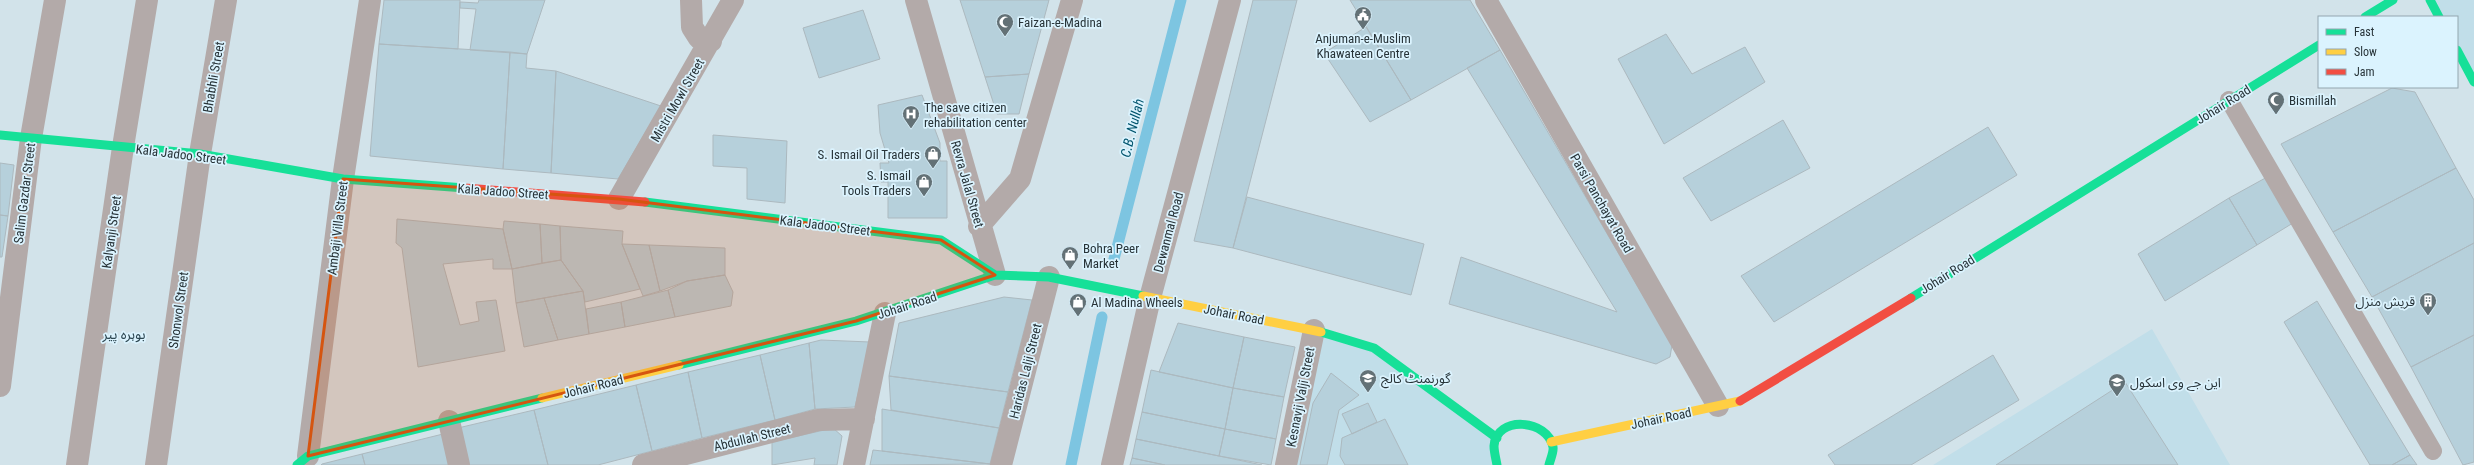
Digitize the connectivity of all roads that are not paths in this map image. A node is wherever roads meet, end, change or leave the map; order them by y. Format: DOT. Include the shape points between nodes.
graph roads {
  1 [pos="55,0"];
  2 [pos="147,0"];
  3 [pos="226,0"];
  4 [pos="370,0"];
  5 [pos="691,0"];
  6 [pos="733,0"];
  7 [pos="916,0"];
  8 [pos="1072,0"];
  9 [pos="1230,0"];
  10 [pos="1486,0"];
  11 [pos="2393,0"];
  12 [pos="2430,0"];
  13 [pos="2367,16"];
  14 [pos="2438,16"];
  15 [pos="711,41"];
  16 [pos="2318,46"];
  17 [pos="2458,52"];
  18 [pos="2474,82"];
  19 [pos="2229,100"];
  20 [pos="0,135"];
  21 [pos="31,138"];
  22 [pos="123,147"];
  23 [pos="200,154"];
  24 [pos="343,179"];
  25 [pos="619,199"];
  26 [pos="979,226"];
  27 [pos="995,275"];
  28 [pos="1049,277"];
  29 [pos="1150,298"];
  30 [pos="885,313"];
  31 [pos="1314,330"];
  32 [pos="0,386"];
  33 [pos="1718,406"];
  34 [pos="864,419"];
  35 [pos="449,421"];
  36 [pos="1497,438"];
  37 [pos="1551,442"];
  38 [pos="2433,451"];
  39 [pos="686,460"];
  40 [pos="303,461"];
  41 [pos="78,465"];
  42 [pos="156,465"];
  43 [pos="459,465"];
  44 [pos="643,465"];
  45 [pos="854,465"];
  46 [pos="1001,465"];
  47 [pos="1112,465"];
  48 [pos="1286,465"];
  49 [pos="1497,465"];
  50 [pos="1549,465"];
  1 -- 21 [label="street, Salim Gazdar Street"];
  2 -- 22 [label="street, Kalyanji Street"];
  3 -- 23 [label="street, Bhabhli Street"];
  4 -- 24 [label="street, Ambaji Villa Street"];
  5 -- 15 [label="street" via="692,26 699,38"];
  6 -- 15 [label="street, Mistri Mowl Street"];
  7 -- 26 [label="street, Revra Jalal Street"];
  8 -- 26 [label="street" via="1020,179"];
  9 -- 29 [label="street, Dewanmal Road"];
  10 -- 33 [label="street, Parsi Panchayat Road"];
  11 -- 13 [label="street"];
  12 -- 14 [label="street"];
  15 -- 25 [label="street, Mistri Mowl Street"];
  16 -- 19 [label="street, Johair Road"];
  17 -- 18 [label="street"];
  19 -- 33 [label="street, Johair Road" via="1745,400"];
  19 -- 38 [label="lane"];
  20 -- 21 [label="street, Kala Jadoo Street"];
  21 -- 22 [label="street, Kala Jadoo Street"];
  21 -- 32 [label="street, Salim Gazdar Street"];
  22 -- 23 [label="street, Kala Jadoo Street"];
  22 -- 41 [label="street, Kalyanji Street"];
  23 -- 24 [label="street, Kala Jadoo Street"];
  23 -- 42 [label="street, Shonwol Street"];
  24 -- 25 [label="street, Kala Jadoo Street"];
  24 -- 40 [label="street, Ambaji Villa Street"];
  25 -- 27 [label="street, Kala Jadoo Street" via="941,240"];
  26 -- 27 [label="street, Revra Jalal Street"];
  27 -- 28 [label="street, Johair Road"];
  27 -- 30 [label="street, Johair Road"];
  28 -- 29 [label="street, Johair Road"];
  28 -- 46 [label="street, Haridas Lalji Street"];
  29 -- 31 [label="street, Johair Road"];
  29 -- 47 [label="street, Dewanmal Road"];
  30 -- 34 [label="street"];
  30 -- 35 [label="street, Johair Road"];
  31 -- 36 [label="street, Johair Road" via="1374,348"];
  31 -- 48 [label="street, Kesnavji Valji Street"];
  33 -- 37 [label="street, Johair Road"];
  34 -- 39 [label="street, Abdullah Street" via="818,420"];
  34 -- 45 [label="street"];
  35 -- 40 [label="street, Johair Road"];
  35 -- 43 [label="street"];
  36 -- 37 [label="street" via="1511,425 1529,423 1538,426"];
  36 -- 49 [label="street" via="1494,446"];
  37 -- 50 [label="street"];
  39 -- 44 [label="street, Abdullah Street"];
}
